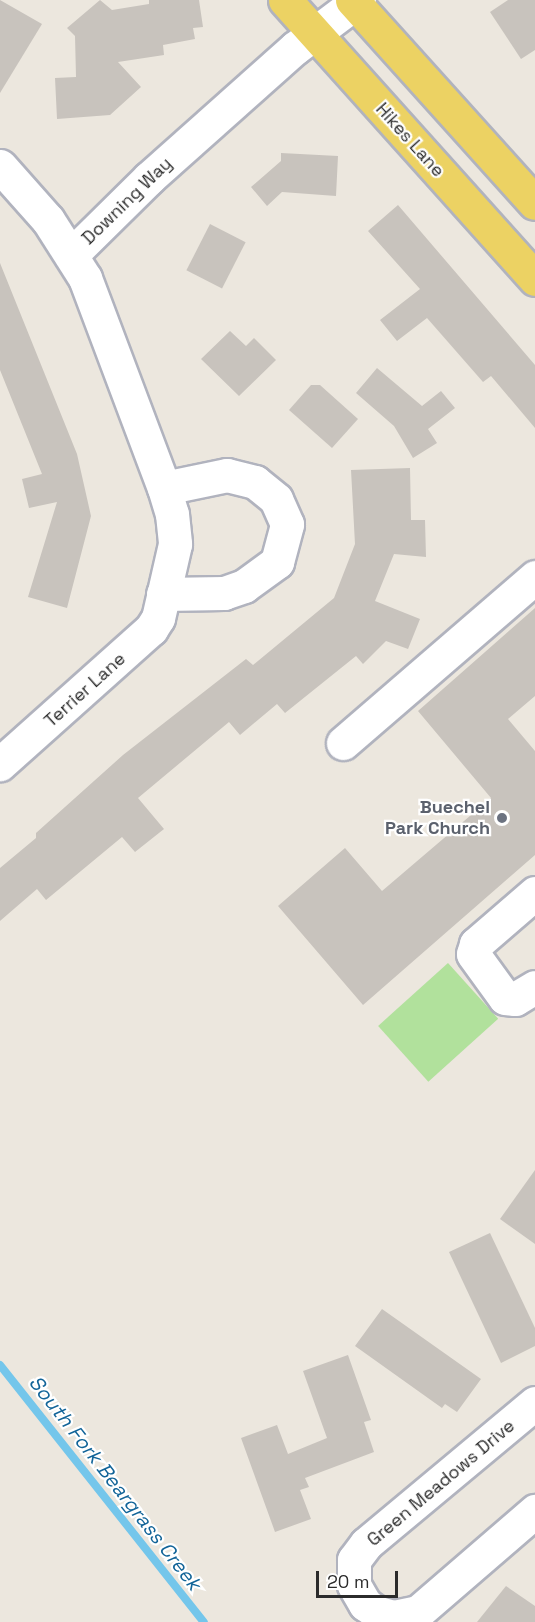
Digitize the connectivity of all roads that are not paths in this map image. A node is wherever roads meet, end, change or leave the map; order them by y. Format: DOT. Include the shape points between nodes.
graph roads {
  1 [pos="285,0"];
  2 [pos="355,1"];
  3 [pos="314,33"];
  4 [pos="0,166"];
  5 [pos="535,203"];
  6 [pos="71,255"];
  7 [pos="535,279"];
  8 [pos="164,488"];
  9 [pos="535,577"];
  10 [pos="162,601"];
  11 [pos="343,743"];
  12 [pos="0,764"];
  13 [pos="535,893"];
  14 [pos="535,987"];
  15 [pos="535,1403"];
  16 [pos="535,1511"];
  1 -- 3 [label="main road, Hikes Lane"];
  2 -- 3 [label="street, Downing Way"];
  2 -- 5 [label="main road"];
  3 -- 6 [label="street, Downing Way" via="148,178"];
  3 -- 7 [label="main road, Hikes Lane"];
  4 -- 6 [label="street" via="48,220"];
  6 -- 8 [label="street, Downing Way" via="98,306"];
  8 -- 10 [label="street, Downing Way" via="175,544"];
  8 -- 10 [label="street" via="227,475 255,482 276,499 287,524 278,562 244,586 224,593"];
  9 -- 11 [label="street"];
  10 -- 12 [label="street, Terrier Lane" via="151,629 112,668"];
  13 -- 14 [label="street" via="476,944 473,954 505,998 515,999"];
  15 -- 16 [label="street, Green Meadows Drive" via="366,1544 354,1560 354,1585 365,1604 376,1612 394,1617 418,1611"];
}
